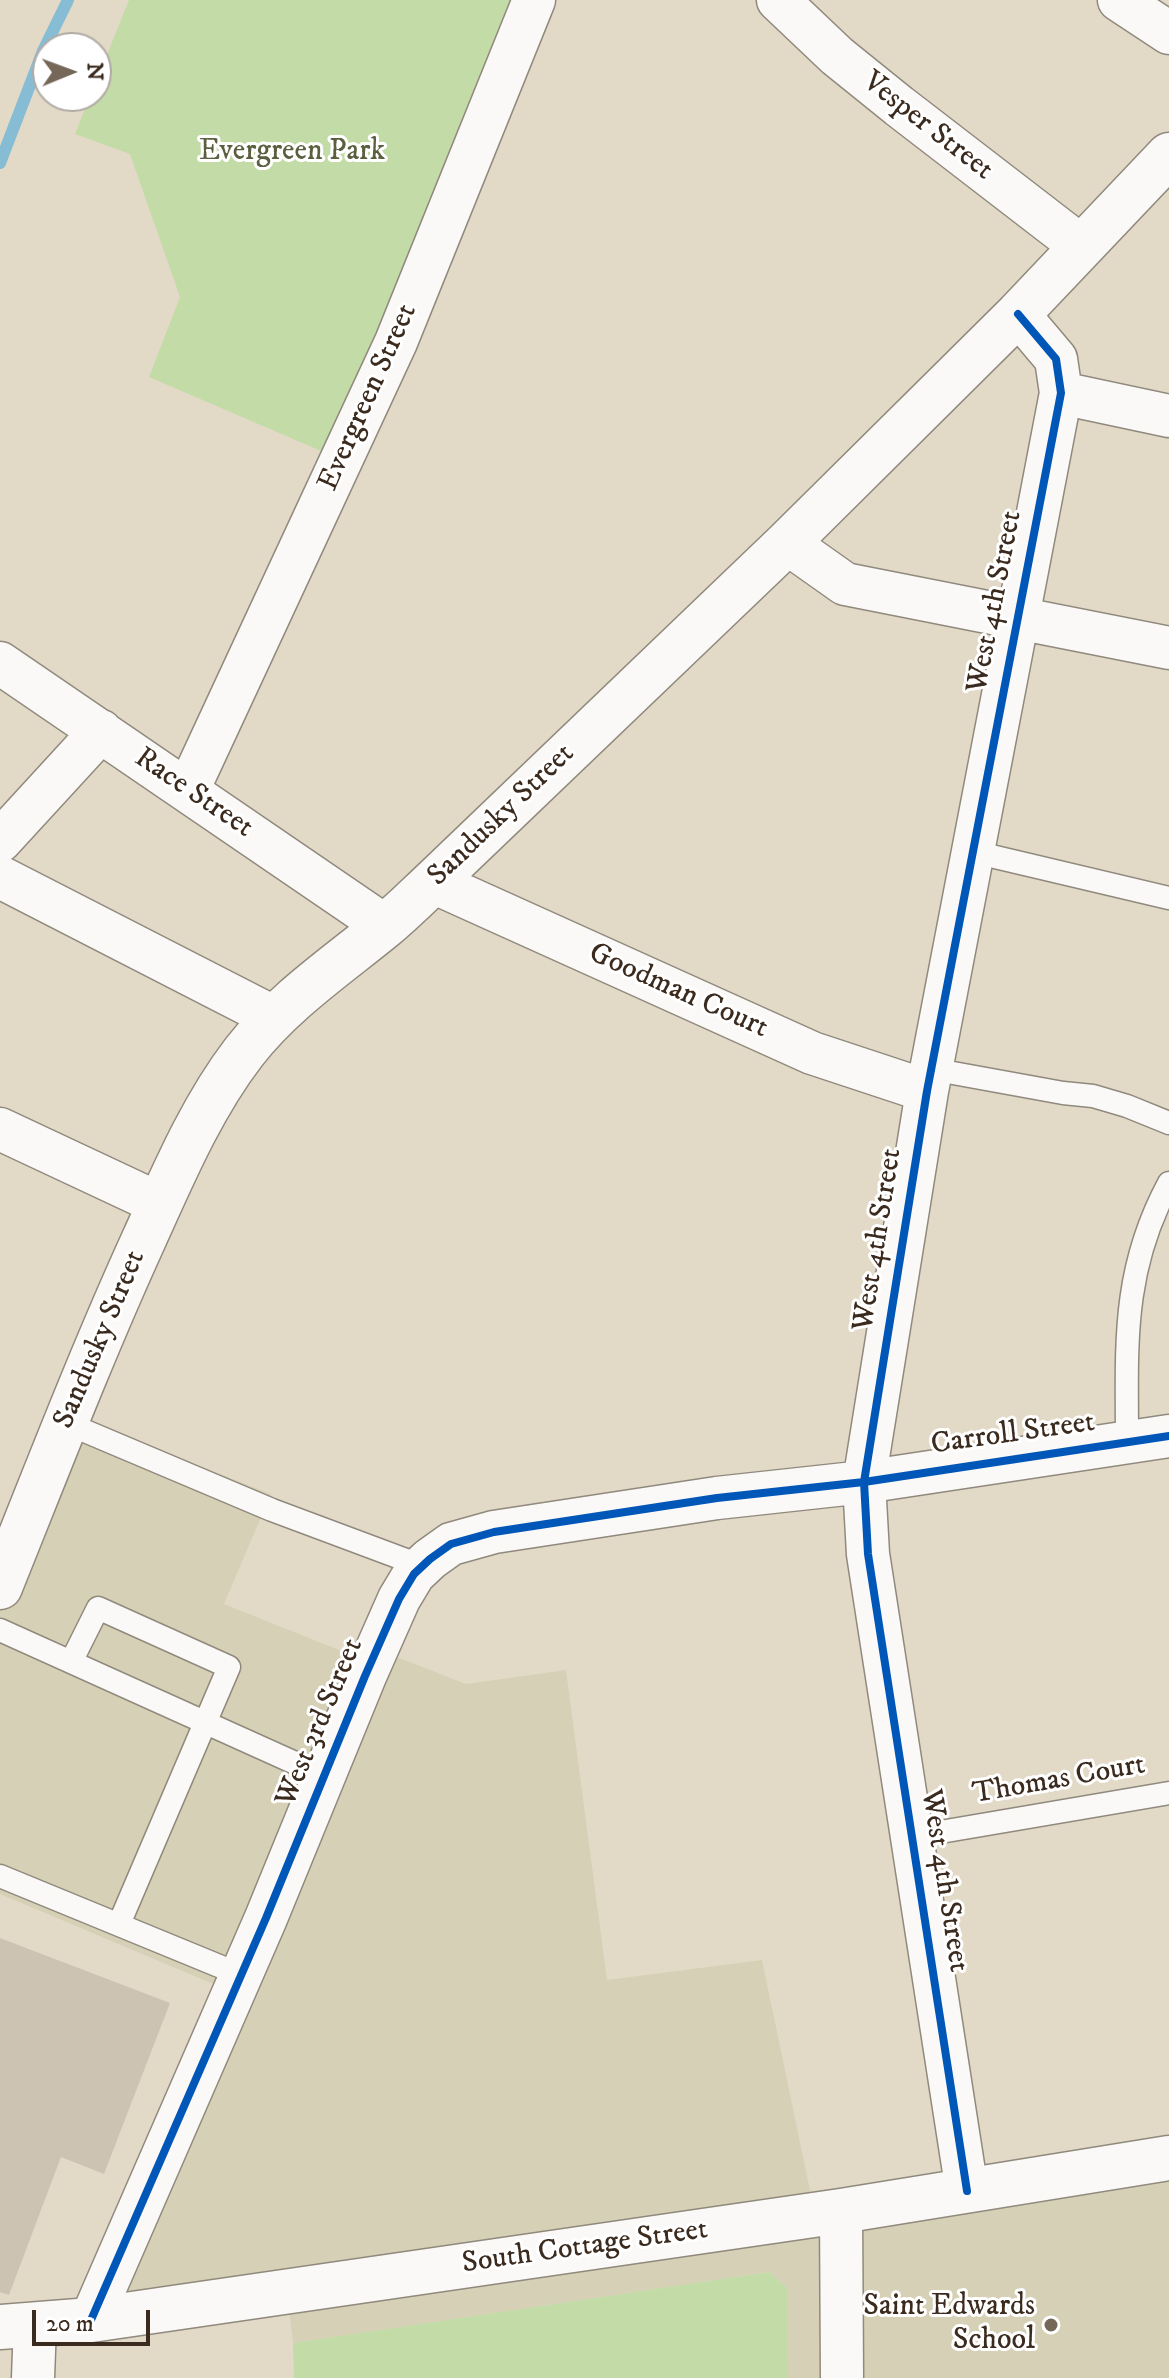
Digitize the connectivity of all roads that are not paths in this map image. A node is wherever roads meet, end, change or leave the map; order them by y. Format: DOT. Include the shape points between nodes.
graph roads {
  1 [pos="534,0"];
  2 [pos="778,0"];
  3 [pos="1119,0"];
  4 [pos="1169,33"];
  5 [pos="1169,155"];
  6 [pos="1082,247"];
  7 [pos="1018,314"];
  8 [pos="1061,393"];
  9 [pos="1169,416"];
  10 [pos="787,543"];
  11 [pos="1017,618"];
  12 [pos="1169,648"];
  13 [pos="0,663"];
  14 [pos="101,731"];
  15 [pos="188,790"];
  16 [pos="0,841"];
  17 [pos="974,852"];
  18 [pos="0,877"];
  19 [pos="433,882"];
  20 [pos="1169,898"];
  21 [pos="385,926"];
  22 [pos="275,1018"];
  23 [pos="929,1080"];
  24 [pos="1169,1123"];
  25 [pos="0,1129"];
  26 [pos="1169,1183"];
  27 [pos="160,1204"];
  28 [pos="66,1423"];
  29 [pos="1169,1436"];
  30 [pos="1127,1442"];
  31 [pos="864,1482"];
  32 [pos="422,1566"];
  33 [pos="0,1587"];
  34 [pos="0,1630"];
  35 [pos="71,1662"];
  36 [pos="204,1723"];
  37 [pos="324,1776"];
  38 [pos="1169,1793"];
  39 [pos="911,1837"];
  40 [pos="0,1876"];
  41 [pos="119,1924"];
  42 [pos="241,1975"];
  43 [pos="1169,2158"];
  44 [pos="967,2191"];
  45 [pos="841,2211"];
  46 [pos="91,2320"];
  47 [pos="17,2325"];
  48 [pos="33,2378"];
  49 [pos="842,2378"];
  1 -- 15 [label="street, Evergreen Street" via="396,342"];
  2 -- 6 [label="street, Vesper Street" via="886,96"];
  3 -- 4 [label="street"];
  5 -- 6 [label="main road, Sandusky Street"];
  6 -- 7 [label="main road, Sandusky Street"];
  7 -- 8 [label="street, West 4th Street" via="1056,359"];
  7 -- 10 [label="main road, Sandusky Street"];
  8 -- 9 [label="street"];
  8 -- 11 [label="street, West 4th Street"];
  10 -- 11 [label="street" via="845,584"];
  10 -- 19 [label="main road, Sandusky Street"];
  11 -- 12 [label="street"];
  11 -- 17 [label="street, West 4th Street"];
  13 -- 14 [label="street, Race Street"];
  14 -- 15 [label="street, Race Street"];
  14 -- 16 [label="street"];
  15 -- 21 [label="street, Race Street"];
  17 -- 20 [label="lane"];
  17 -- 23 [label="street, West 4th Street"];
  18 -- 22 [label="street"];
  19 -- 21 [label="main road, Sandusky Street"];
  19 -- 23 [label="street, Goodman Court" via="812,1053"];
  21 -- 22 [label="main road, Sandusky Street"];
  22 -- 27 [label="main road, Sandusky Street" via="216,1093"];
  23 -- 24 [label="lane" via="1093,1096"];
  23 -- 31 [label="street, West 4th Street"];
  25 -- 27 [label="street"];
  26 -- 30 [label="lane" via="1154,1212 1131,1290"];
  27 -- 28 [label="main road, Sandusky Street"];
  28 -- 32 [label="lane"];
  28 -- 33 [label="main road, Sandusky Street"];
  29 -- 30 [label="street, Carroll Street"];
  30 -- 31 [label="street, Carroll Street"];
  31 -- 32 [label="street, West 3rd Street" via="494,1532 451,1544"];
  31 -- 39 [label="street, West 4th Street" via="868,1554"];
  32 -- 37 [label="street, West 3rd Street" via="399,1599"];
  34 -- 35 [label="lane"];
  35 -- 36 [label="lane"];
  35 -- 36 [label="lane" via="98,1608 229,1667"];
  36 -- 37 [label="lane"];
  36 -- 41 [label="lane"];
  37 -- 42 [label="street, West 3rd Street"];
  38 -- 39 [label="lane, Thomas Court"];
  39 -- 44 [label="street, West 4th Street"];
  40 -- 41 [label="lane"];
  41 -- 42 [label="lane"];
  42 -- 46 [label="street, West 3rd Street"];
  43 -- 44 [label="main road, South Cottage Street"];
  44 -- 45 [label="main road, South Cottage Street"];
  45 -- 46 [label="main road, South Cottage Street"];
  45 -- 49 [label="street"];
  46 -- 47 [label="main road, South Cottage Street"];
  47 -- 48 [label="street"];
}
